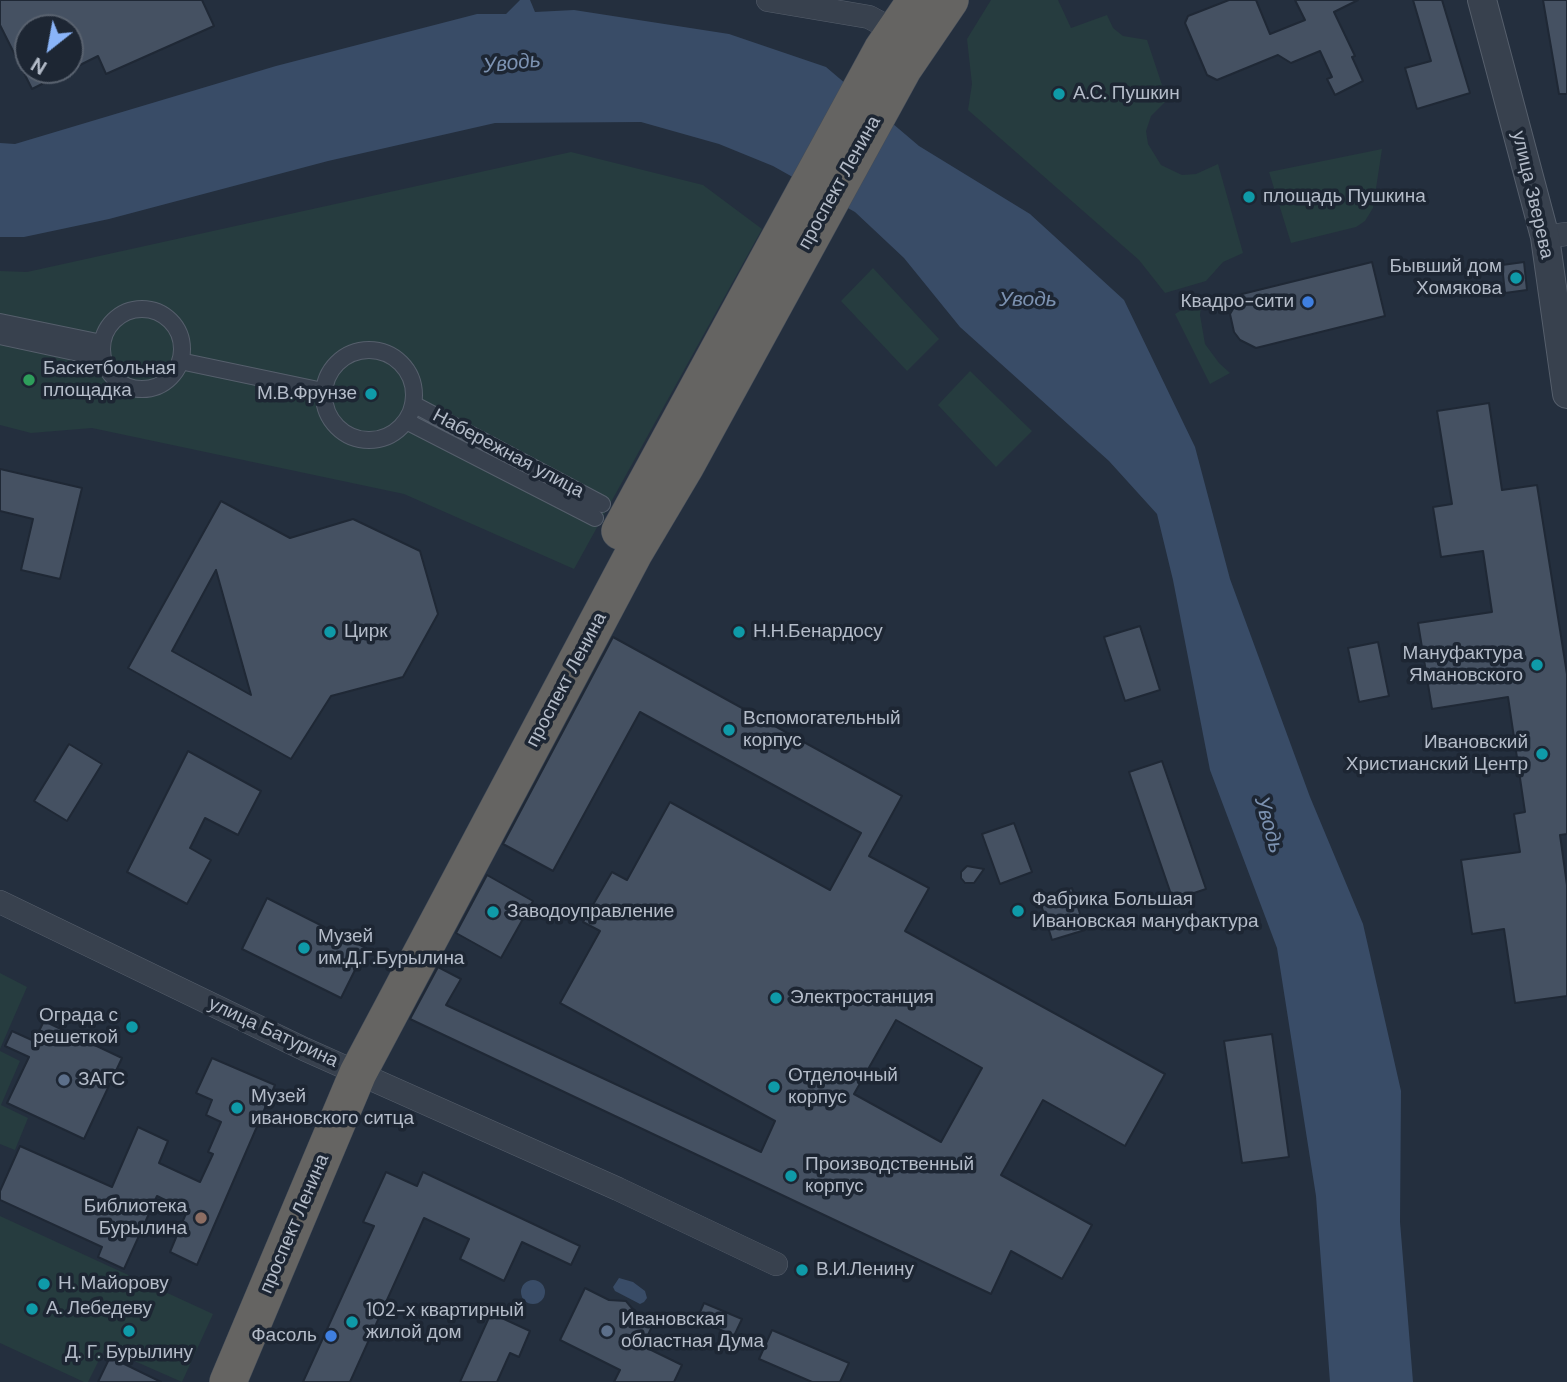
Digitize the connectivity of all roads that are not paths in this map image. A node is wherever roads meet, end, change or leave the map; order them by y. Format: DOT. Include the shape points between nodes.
graph roads {
  1 [pos="768,0"];
  2 [pos="916,0"];
  3 [pos="950,0"];
  4 [pos="1482,0"];
  5 [pos="893,50"];
  6 [pos="1556,236"];
  7 [pos="0,322"];
  8 [pos="0,336"];
  9 [pos="102,350"];
  10 [pos="180,361"];
  11 [pos="323,391"];
  12 [pos="1567,394"];
  13 [pos="413,404"];
  14 [pos="406,421"];
  15 [pos="0,902"];
  16 [pos="348,1068"];
  17 [pos="776,1264"];
  18 [pos="201,1382"];
  19 [pos="229,1382"];
  1 -- 5 [label="street" via="869,17"];
  2 -- 5 [label="highway, проспект Ленина"];
  3 -- 5 [label="highway, проспект Ленина"];
  4 -- 6 [label="street, улица Зверева"];
  5 -- 16 [label="highway, проспект Ленина"];
  6 -- 12 [label="street, улица Зверева"];
  7 -- 9 [label="street"];
  8 -- 9 [label="street"];
  9 -- 10 [label="street" via="115,379 139,389 164,382"];
  9 -- 10 [label="street" via="107,328 118,317 132,310 156,312 180,337"];
  10 -- 11 [label="street"];
  11 -- 13 [label="street" via="336,363 353,352 373,349 393,356 407,371"];
  11 -- 14 [label="street" via="326,412 339,430 359,440 381,439"];
  13 -- 14 [label="street"];
  13 -- 14 [label="street, Набережная улица" via="598,511"];
  15 -- 16 [label="street, улица Батурина"];
  16 -- 17 [label="street, улица Батурина"];
  16 -- 18 [label="highway, проспект Ленина"];
  16 -- 19 [label="highway, проспект Ленина"];
}
